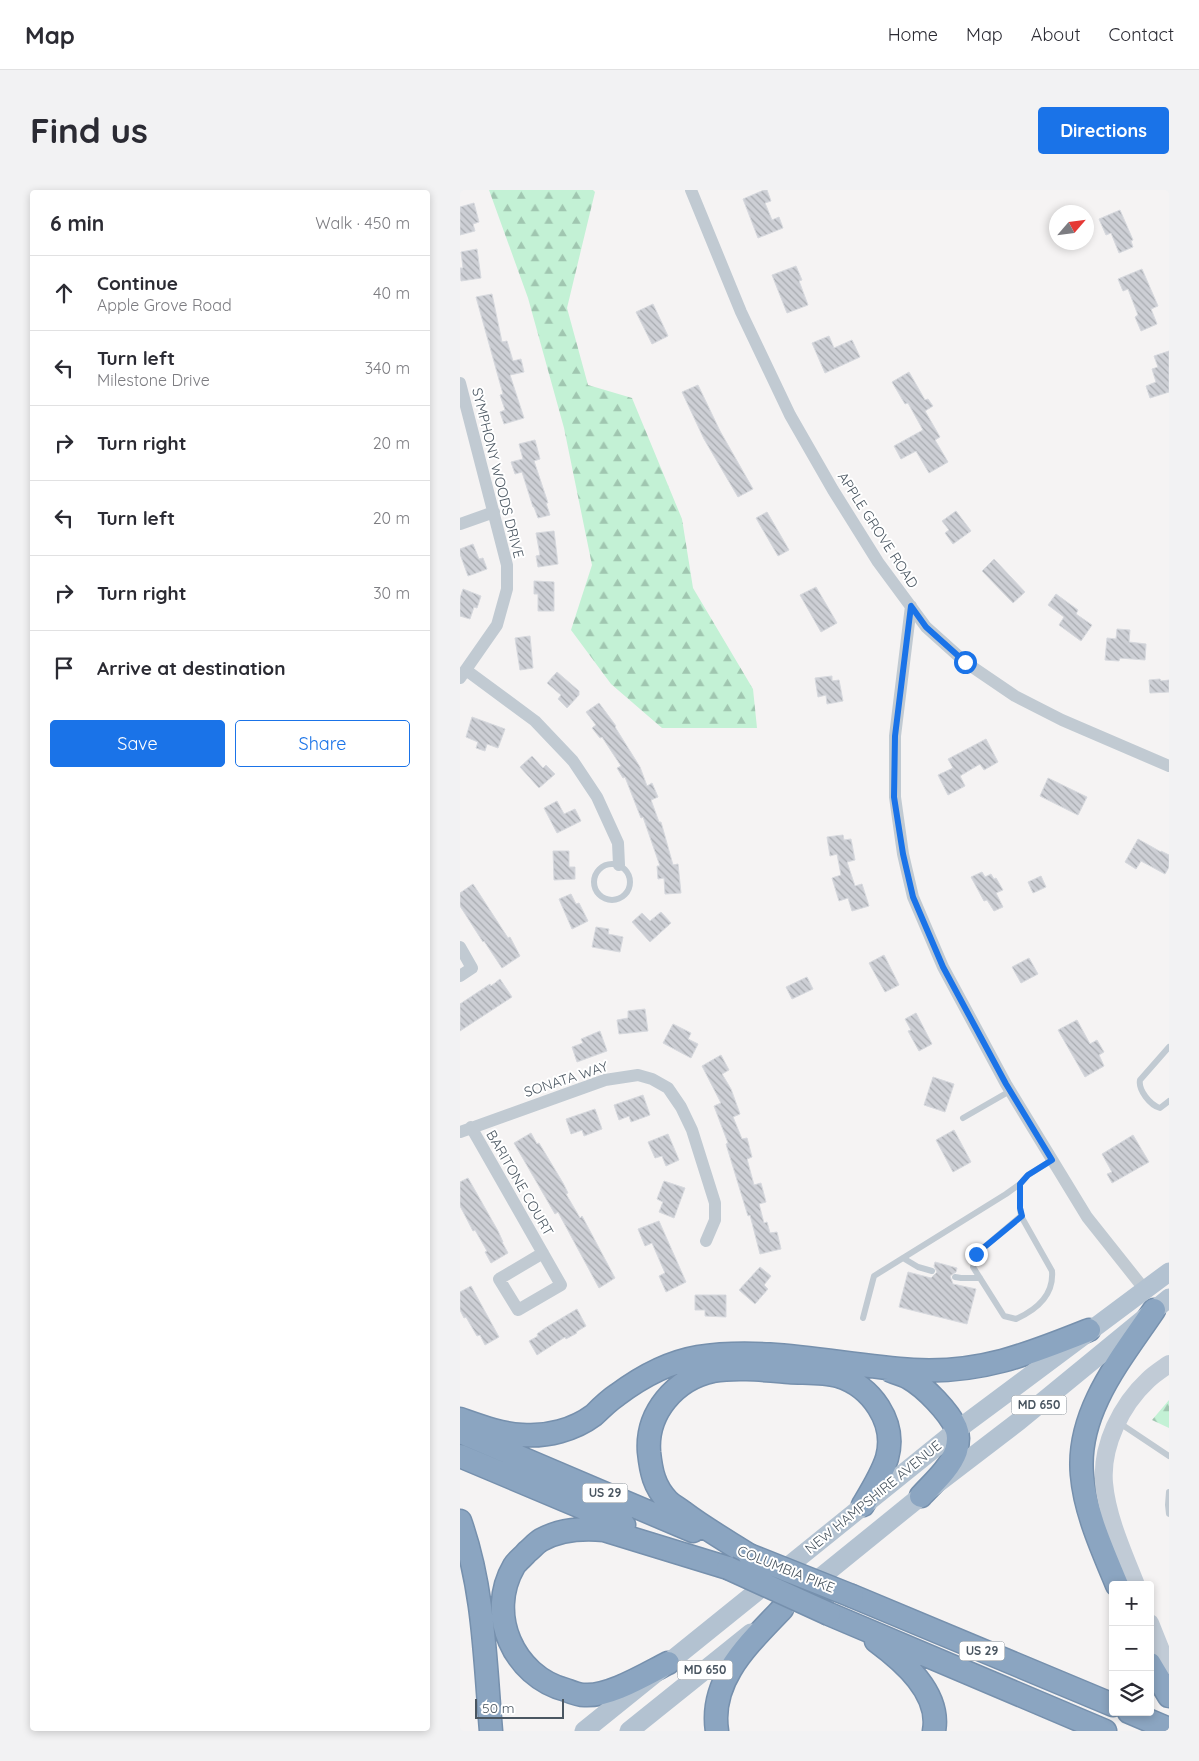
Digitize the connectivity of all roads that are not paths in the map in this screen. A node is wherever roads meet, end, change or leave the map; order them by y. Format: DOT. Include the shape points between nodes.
graph roads {
  1 [pos="691,190"];
  2 [pos="460,383"];
  3 [pos="494,512"];
  4 [pos="460,524"];
  5 [pos="911,606"];
  6 [pos="463,674"];
  7 [pos="1169,766"];
  8 [pos="618,865"];
  9 [pos="460,947"];
  10 [pos="460,976"];
  11 [pos="1169,1047"];
  12 [pos="1010,1091"];
  13 [pos="1169,1101"];
  14 [pos="962,1118"];
  15 [pos="465,1130"];
  16 [pos="1052,1160"];
  17 [pos="1020,1184"];
  18 [pos="1022,1216"];
  19 [pos="706,1241"];
  20 [pos="543,1253"];
  21 [pos="903,1258"];
  22 [pos="932,1271"];
  23 [pos="1169,1272"];
  24 [pos="954,1277"];
  25 [pos="980,1278"];
  26 [pos="1162,1299"];
  27 [pos="863,1318"];
  28 [pos="1089,1330"];
  29 [pos="1169,1364"];
  30 [pos="879,1366"];
  31 [pos="460,1419"];
  32 [pos="1118,1422"];
  33 [pos="957,1430"];
  34 [pos="460,1431"];
  35 [pos="460,1456"];
  36 [pos="1169,1456"];
  37 [pos="1169,1492"];
  38 [pos="921,1496"];
  39 [pos="863,1505"];
  40 [pos="1169,1514"];
  41 [pos="460,1521"];
  42 [pos="750,1555"];
  43 [pos="728,1568"];
  44 [pos="1115,1581"];
  45 [pos="1135,1581"];
  46 [pos="782,1609"];
  47 [pos="839,1618"];
  48 [pos="1151,1626"];
  49 [pos="668,1663"];
  50 [pos="1169,1665"];
  51 [pos="1154,1671"];
  52 [pos="1169,1696"];
  53 [pos="1109,1704"];
  54 [pos="1138,1716"];
  55 [pos="1169,1729"];
  56 [pos="491,1731"];
  57 [pos="584,1731"];
  58 [pos="629,1731"];
  59 [pos="717,1731"];
  60 [pos="934,1731"];
  61 [pos="1105,1731"];
  1 -- 5 [label="street, APPLE GROVE ROAD" via="741,312 790,414 873,554"];
  2 -- 3 [label="street, SYMPHONY WOODS DRIVE"];
  3 -- 4 [label="street"];
  3 -- 6 [label="street, SYMPHONY WOODS DRIVE" via="507,565 507,589 496,625"];
  5 -- 7 [label="street, APPLE GROVE ROAD" via="926,627 965,662 1015,696"];
  5 -- 12 [label="street" via="895,736 894,797 903,854 913,897 943,967"];
  6 -- 8 [label="street" via="535,721 573,761 597,797 618,843"];
  8 -- 8 [label="lane" via="606,865 595,877 597,893 608,900 620,899 628,891 628,873"];
  9 -- 10 [label="street" via="472,968"];
  11 -- 13 [label="lane" via="1139,1084 1156,1107 1160,1108"];
  12 -- 14 [label="lane"];
  12 -- 16 [label="street"];
  15 -- 19 [label="street, SONATA WAY" via="604,1080 638,1075 652,1079 668,1088 692,1130 715,1203 715,1220"];
  15 -- 20 [label="street, BARITONE COURT"];
  16 -- 17 [label="lane"];
  16 -- 26 [label="street" via="1087,1217"];
  17 -- 18 [label="lane"];
  17 -- 21 [label="lane"];
  18 -- 25 [label="lane" via="976,1254 973,1267"];
  18 -- 25 [label="lane" via="1052,1271 1046,1296 1026,1314 1010,1318 1004,1316"];
  20 -- 20 [label="street, BARITONE COURT" via="561,1285 518,1310 499,1279"];
  21 -- 22 [label="lane"];
  21 -- 27 [label="lane" via="874,1276"];
  23 -- 26 [label="main road, NEW HAMPSHIRE AVENUE / MD 650"];
  24 -- 25 [label="lane"];
  26 -- 28 [label="main road, NEW HAMPSHIRE AVENUE / MD 650"];
  26 -- 38 [label="main road, NEW HAMPSHIRE AVENUE / MD 650" via="1019,1421"];
  26 -- 44 [label="highway" via="1092,1408 1082,1453 1082,1476 1092,1522"];
  28 -- 30 [label="highway" via="1030,1354 988,1366 953,1370"];
  28 -- 33 [label="main road, NEW HAMPSHIRE AVENUE / MD 650"];
  29 -- 32 [label="street" via="1147,1381 1126,1406"];
  30 -- 31 [label="highway" via="769,1355 731,1353 705,1356 664,1366 616,1395 580,1424 559,1431 522,1435"];
  30 -- 33 [label="highway" via="910,1378 934,1399"];
  32 -- 36 [label="lane"];
  32 -- 45 [label="street" via="1105,1453 1104,1482 1109,1511"];
  33 -- 38 [label="highway" via="955,1454"];
  33 -- 39 [label="main road, NEW HAMPSHIRE AVENUE / MD 650"];
  34 -- 42 [label="highway, COLUMBIA PIKE / US 29"];
  35 -- 43 [label="highway, COLUMBIA PIKE / US 29"];
  37 -- 40 [label="lane"];
  38 -- 46 [label="main road, NEW HAMPSHIRE AVENUE / MD 650"];
  39 -- 42 [label="highway" via="887,1458 889,1432 876,1402 858,1385 837,1375 773,1371 713,1371 696,1377 682,1384 657,1410 648,1444 655,1484 668,1501 690,1518"];
  39 -- 49 [label="main road, NEW HAMPSHIRE AVENUE / MD 650"];
  41 -- 56 [label="highway" via="471,1557 483,1628"];
  42 -- 53 [label="highway, COLUMBIA PIKE / US 29, bridge"];
  43 -- 47 [label="highway, COLUMBIA PIKE / US 29, bridge"];
  43 -- 49 [label="highway" via="604,1530 587,1528 554,1534 539,1541 515,1564 504,1595 504,1626 514,1652 542,1681 584,1695 623,1685"];
  46 -- 58 [label="main road, NEW HAMPSHIRE AVENUE / MD 650"];
  46 -- 59 [label="highway" via="746,1647 725,1678 717,1707"];
  47 -- 60 [label="highway" via="894,1655 916,1677 929,1698"];
  47 -- 61 [label="highway, COLUMBIA PIKE / US 29"];
  48 -- 50 [label="street"];
  49 -- 57 [label="main road, NEW HAMPSHIRE AVENUE / MD 650"];
  51 -- 52 [label="highway"];
  54 -- 55 [label="highway"];
}
